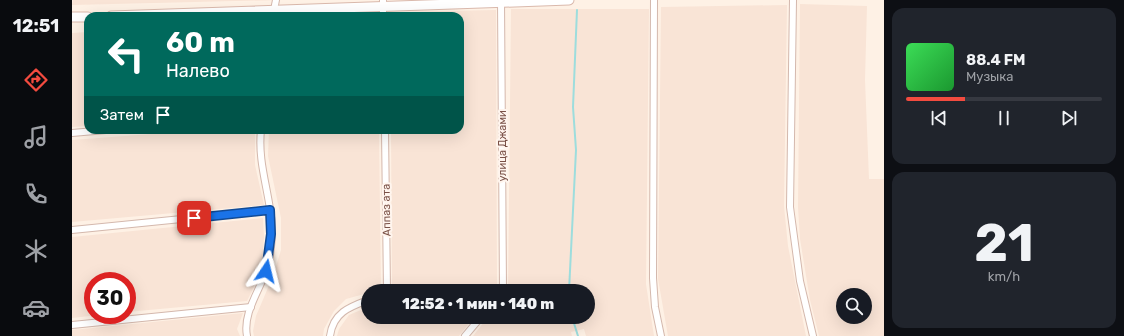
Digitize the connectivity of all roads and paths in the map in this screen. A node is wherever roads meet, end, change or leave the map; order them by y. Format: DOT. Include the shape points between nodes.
graph roads {
  1 [pos="276,0"];
  2 [pos="569,0"];
  3 [pos="654,0"];
  4 [pos="793,0"];
  5 [pos="501,1"];
  6 [pos="383,3"];
  7 [pos="274,10"];
  8 [pos="220,12"];
  9 [pos="285,12"];
  10 [pos="300,12"];
  11 [pos="72,17"];
  12 [pos="84,17"];
  13 [pos="84,132"];
  14 [pos="72,133"];
  15 [pos="261,134"];
  16 [pos="384,134"];
  17 [pos="270,210"];
  18 [pos="72,230"];
  19 [pos="386,284"];
  20 [pos="503,284"];
  21 [pos="361,303"];
  22 [pos="251,306"];
  23 [pos="475,324"];
  24 [pos="72,325"];
  25 [pos="247,336"];
  26 [pos="330,336"];
  27 [pos="465,336"];
  28 [pos="661,336"];
  29 [pos="813,336"];
  1 -- 7 [label="street"];
  2 -- 5 [label="main road"];
  3 -- 28 [label="street" via="652,278"];
  4 -- 29 [label="street" via="790,207 800,281"];
  5 -- 6 [label="main road"];
  5 -- 20 [label="street, улица Джами"];
  6 -- 10 [label="main road"];
  7 -- 8 [label="main road"];
  7 -- 9 [label="main road"];
  11 -- 12 [label="main road"];
  13 -- 14 [label="street"];
  15 -- 17 [label="street" via="261,164"];
  16 -- 19 [label="street, Аппаз ата"];
  17 -- 18 [label="street"];
  17 -- 22 [label="street" via="269,260 264,281"];
  21 -- 26 [label="street" via="347,308 337,317"];
  22 -- 24 [label="street"];
  22 -- 25 [label="street" via="245,326"];
  23 -- 27 [label="street"];
}
